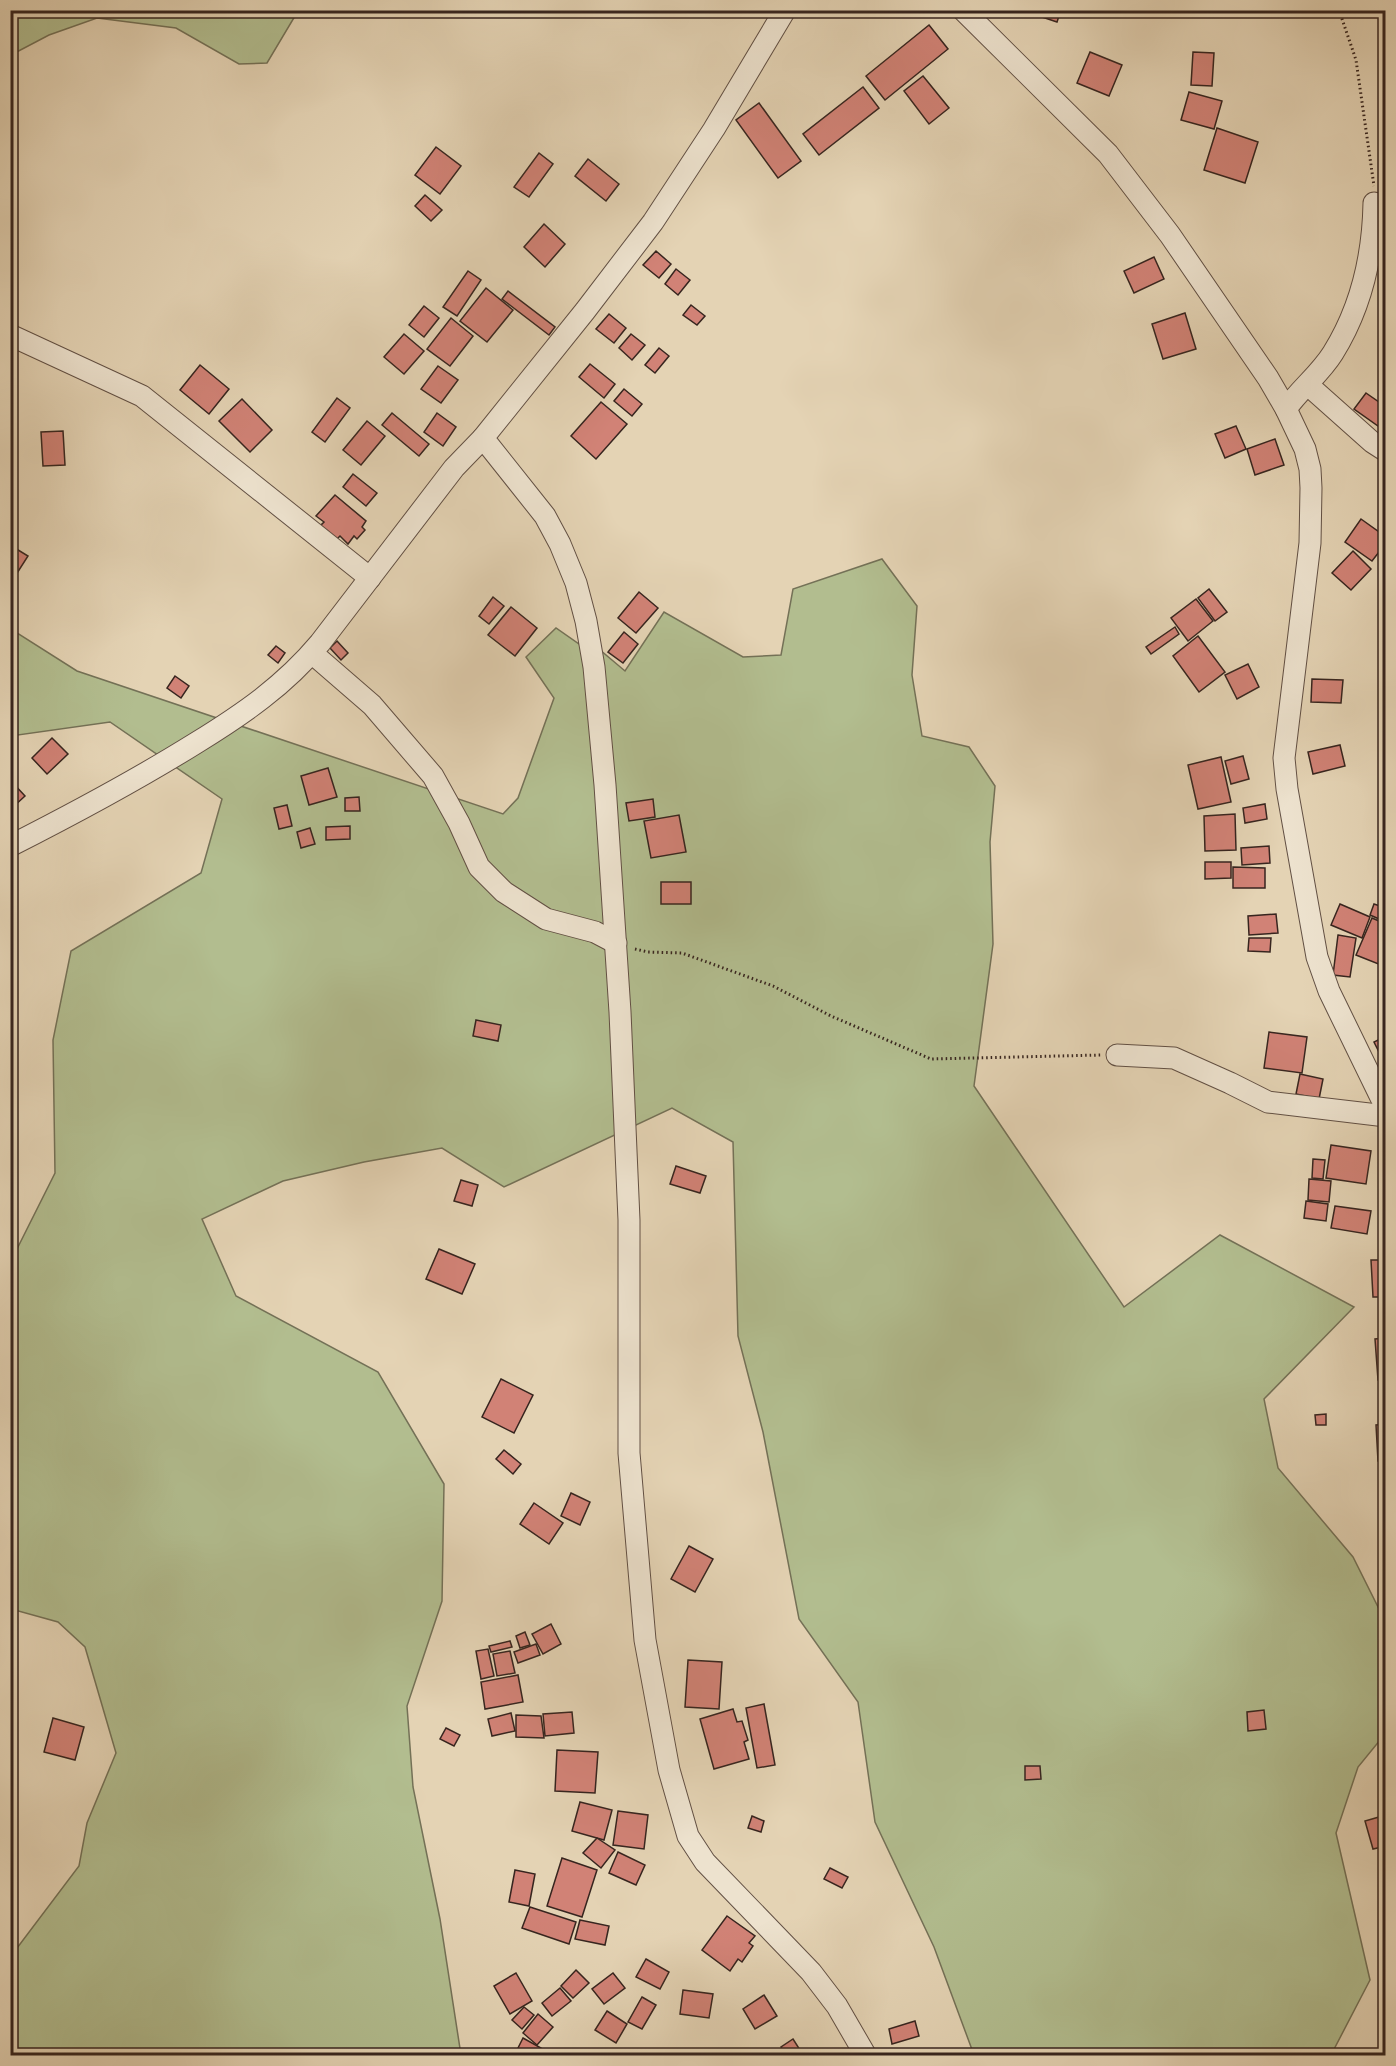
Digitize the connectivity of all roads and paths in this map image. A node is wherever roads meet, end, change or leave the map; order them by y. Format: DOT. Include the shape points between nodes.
graph roads {
  1 [pos="785,10"];
  2 [pos="963,10"];
  3 [pos="1339,10"];
  4 [pos="1374,203"];
  5 [pos="10,335"];
  6 [pos="1308,384"];
  7 [pos="1286,409"];
  8 [pos="483,438"];
  9 [pos="1386,451"];
  10 [pos="370,578"];
  11 [pos="312,653"];
  12 [pos="10,846"];
  13 [pos="616,943"];
  14 [pos="1117,1055"];
  15 [pos="1386,1108"];
  16 [pos="1386,1116"];
  17 [pos="866,2055"];
  1 -- 8 [label="street" via="653,222"];
  2 -- 7 [label="street" via="1108,154 1170,235"];
  3 -- 4 [label="path" via="1356,60"];
  4 -- 6 [label="street" via="1370,252 1358,301 1333,353"];
  5 -- 10 [label="street" via="142,396"];
  6 -- 7 [label="street"];
  6 -- 9 [label="street"];
  7 -- 15 [label="street" via="1305,449 1311,489 1310,543 1284,759 1287,789 1320,966"];
  8 -- 10 [label="street" via="454,468"];
  8 -- 13 [label="street" via="545,516 576,583 594,667"];
  10 -- 11 [label="street"];
  11 -- 12 [label="street" via="248,710 122,789"];
  11 -- 13 [label="street" via="372,705 433,776 479,867 504,892 546,918 595,932"];
  13 -- 14 [label="path" via="648,952 682,953 772,986 931,1059"];
  13 -- 17 [label="street" via="629,1220 629,1453 645,1640 669,1770 688,1836 705,1862 811,1972"];
  14 -- 16 [label="street" via="1174,1058 1268,1102"];
}
